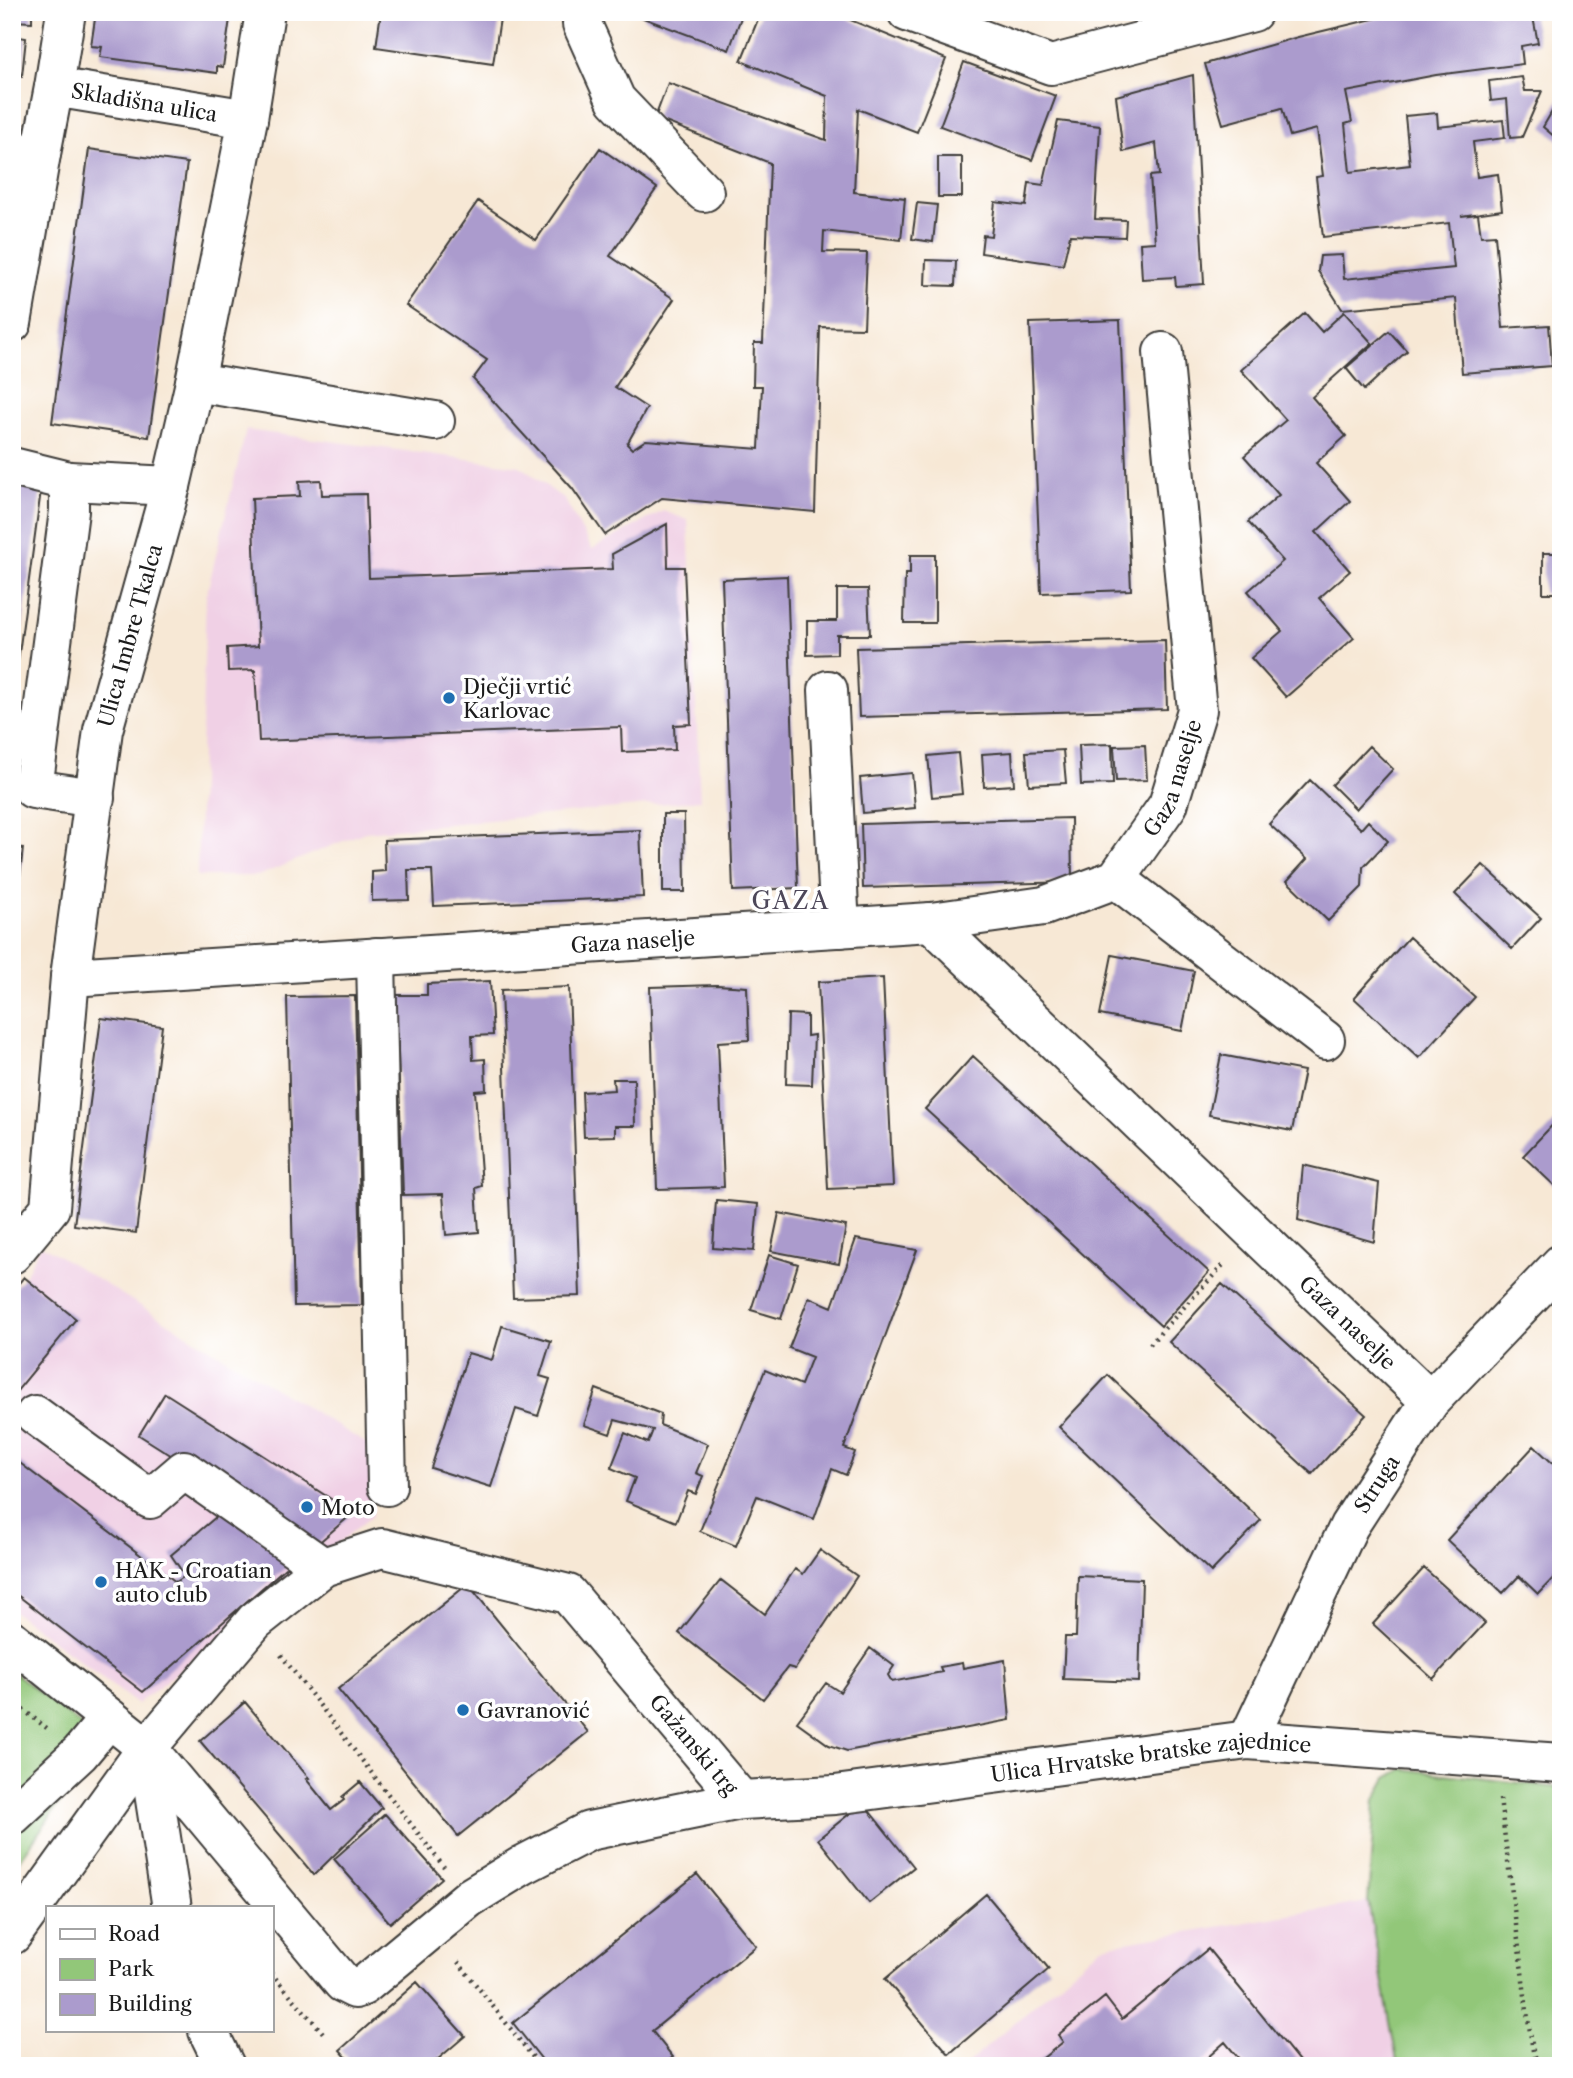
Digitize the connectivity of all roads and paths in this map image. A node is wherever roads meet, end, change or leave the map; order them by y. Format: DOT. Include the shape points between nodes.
graph roads {
  1 [pos="66,12"];
  2 [pos="265,12"];
  3 [pos="583,12"];
  4 [pos="907,12"];
  5 [pos="1253,12"];
  6 [pos="54,88"];
  7 [pos="248,119"];
  8 [pos="27,153"];
  9 [pos="704,192"];
  10 [pos="12,323"];
  11 [pos="1163,352"];
  12 [pos="195,382"];
  13 [pos="435,421"];
  14 [pos="12,467"];
  15 [pos="69,481"];
  16 [pos="171,486"];
  17 [pos="828,690"];
  18 [pos="22,788"];
  19 [pos="95,798"];
  20 [pos="1116,878"];
  21 [pos="931,922"];
  22 [pos="840,928"];
  23 [pos="376,957"];
  24 [pos="70,977"];
  25 [pos="1325,1040"];
  26 [pos="1254,1232"];
  27 [pos="12,1254"];
  28 [pos="1561,1264"];
  29 [pos="1150,1345"];
  30 [pos="1430,1401"];
  31 [pos="35,1415"];
  32 [pos="387,1486"];
  33 [pos="323,1567"];
  34 [pos="255,1620"];
  35 [pos="12,1640"];
  36 [pos="109,1718"];
  37 [pos="1248,1740"];
  38 [pos="147,1748"];
  39 [pos="1494,1757"];
  40 [pos="1561,1763"];
  41 [pos="741,1800"];
  42 [pos="12,1815"];
  43 [pos="469,1898"];
  44 [pos="172,1906"];
  45 [pos="431,1928"];
  46 [pos="12,1935"];
  47 [pos="273,1975"];
  48 [pos="208,2032"];
  49 [pos="324,2034"];
  50 [pos="225,2066"];
  51 [pos="540,2066"];
  52 [pos="1539,2066"];
  1 -- 6 [label="street"];
  2 -- 7 [label="street, Ulica Imbre Tkalca"];
  3 -- 9 [label="street" via="582,24 616,100"];
  4 -- 5 [label="street" via="1051,65"];
  6 -- 7 [label="street, Skladišna ulica"];
  6 -- 8 [label="street, Skladišna ulica"];
  7 -- 12 [label="street, Ulica Imbre Tkalca"];
  8 -- 10 [label="street, Skladišna ulica"];
  11 -- 20 [label="street, Gaza naselje" via="1197,710 1168,805"];
  12 -- 13 [label="street"];
  12 -- 16 [label="street, Ulica Imbre Tkalca"];
  14 -- 15 [label="street"];
  15 -- 16 [label="street"];
  15 -- 18 [label="street" via="69,512"];
  16 -- 19 [label="street, Ulica Imbre Tkalca" via="103,730"];
  17 -- 22 [label="street"];
  18 -- 19 [label="street"];
  19 -- 24 [label="street, Ulica Imbre Tkalca"];
  20 -- 21 [label="street, Gaza naselje" via="1044,906"];
  20 -- 25 [label="street"];
  21 -- 22 [label="street, Gaza naselje"];
  21 -- 26 [label="street, Gaza naselje"];
  22 -- 23 [label="street, Gaza naselje"];
  23 -- 24 [label="street, Gaza naselje"];
  23 -- 32 [label="street"];
  24 -- 27 [label="street, Ulica Imbre Tkalca" via="50,1208"];
  26 -- 29 [label="path"];
  26 -- 30 [label="street, Gaza naselje"];
  28 -- 30 [label="street, Struga"];
  30 -- 37 [label="street, Struga" via="1349,1526"];
  31 -- 33 [label="street" via="150,1499 184,1470"];
  33 -- 34 [label="street, Gažanski trg"];
  33 -- 41 [label="street, Gažanski trg" via="382,1548 568,1594"];
  34 -- 38 [label="street, Gažanski trg"];
  34 -- 43 [label="path"];
  35 -- 36 [label="street"];
  36 -- 38 [label="street"];
  36 -- 42 [label="street" via="80,1753"];
  37 -- 39 [label="street, Ulica Hrvatske bratske zajednice"];
  37 -- 41 [label="street, Ulica Hrvatske bratske zajednice" via="835,1795"];
  38 -- 44 [label="street"];
  38 -- 45 [label="street, Gažanski trg" via="344,1983 355,1989 363,1986"];
  38 -- 46 [label="street"];
  39 -- 40 [label="street, Ulica Hrvatske bratske zajednice"];
  39 -- 52 [label="path" via="1532,2051"];
  41 -- 43 [label="street, Gažanski trg" via="589,1831"];
  43 -- 45 [label="street, Gažanski trg"];
  45 -- 51 [label="path"];
  47 -- 49 [label="path"];
  48 -- 50 [label="street"];
}
